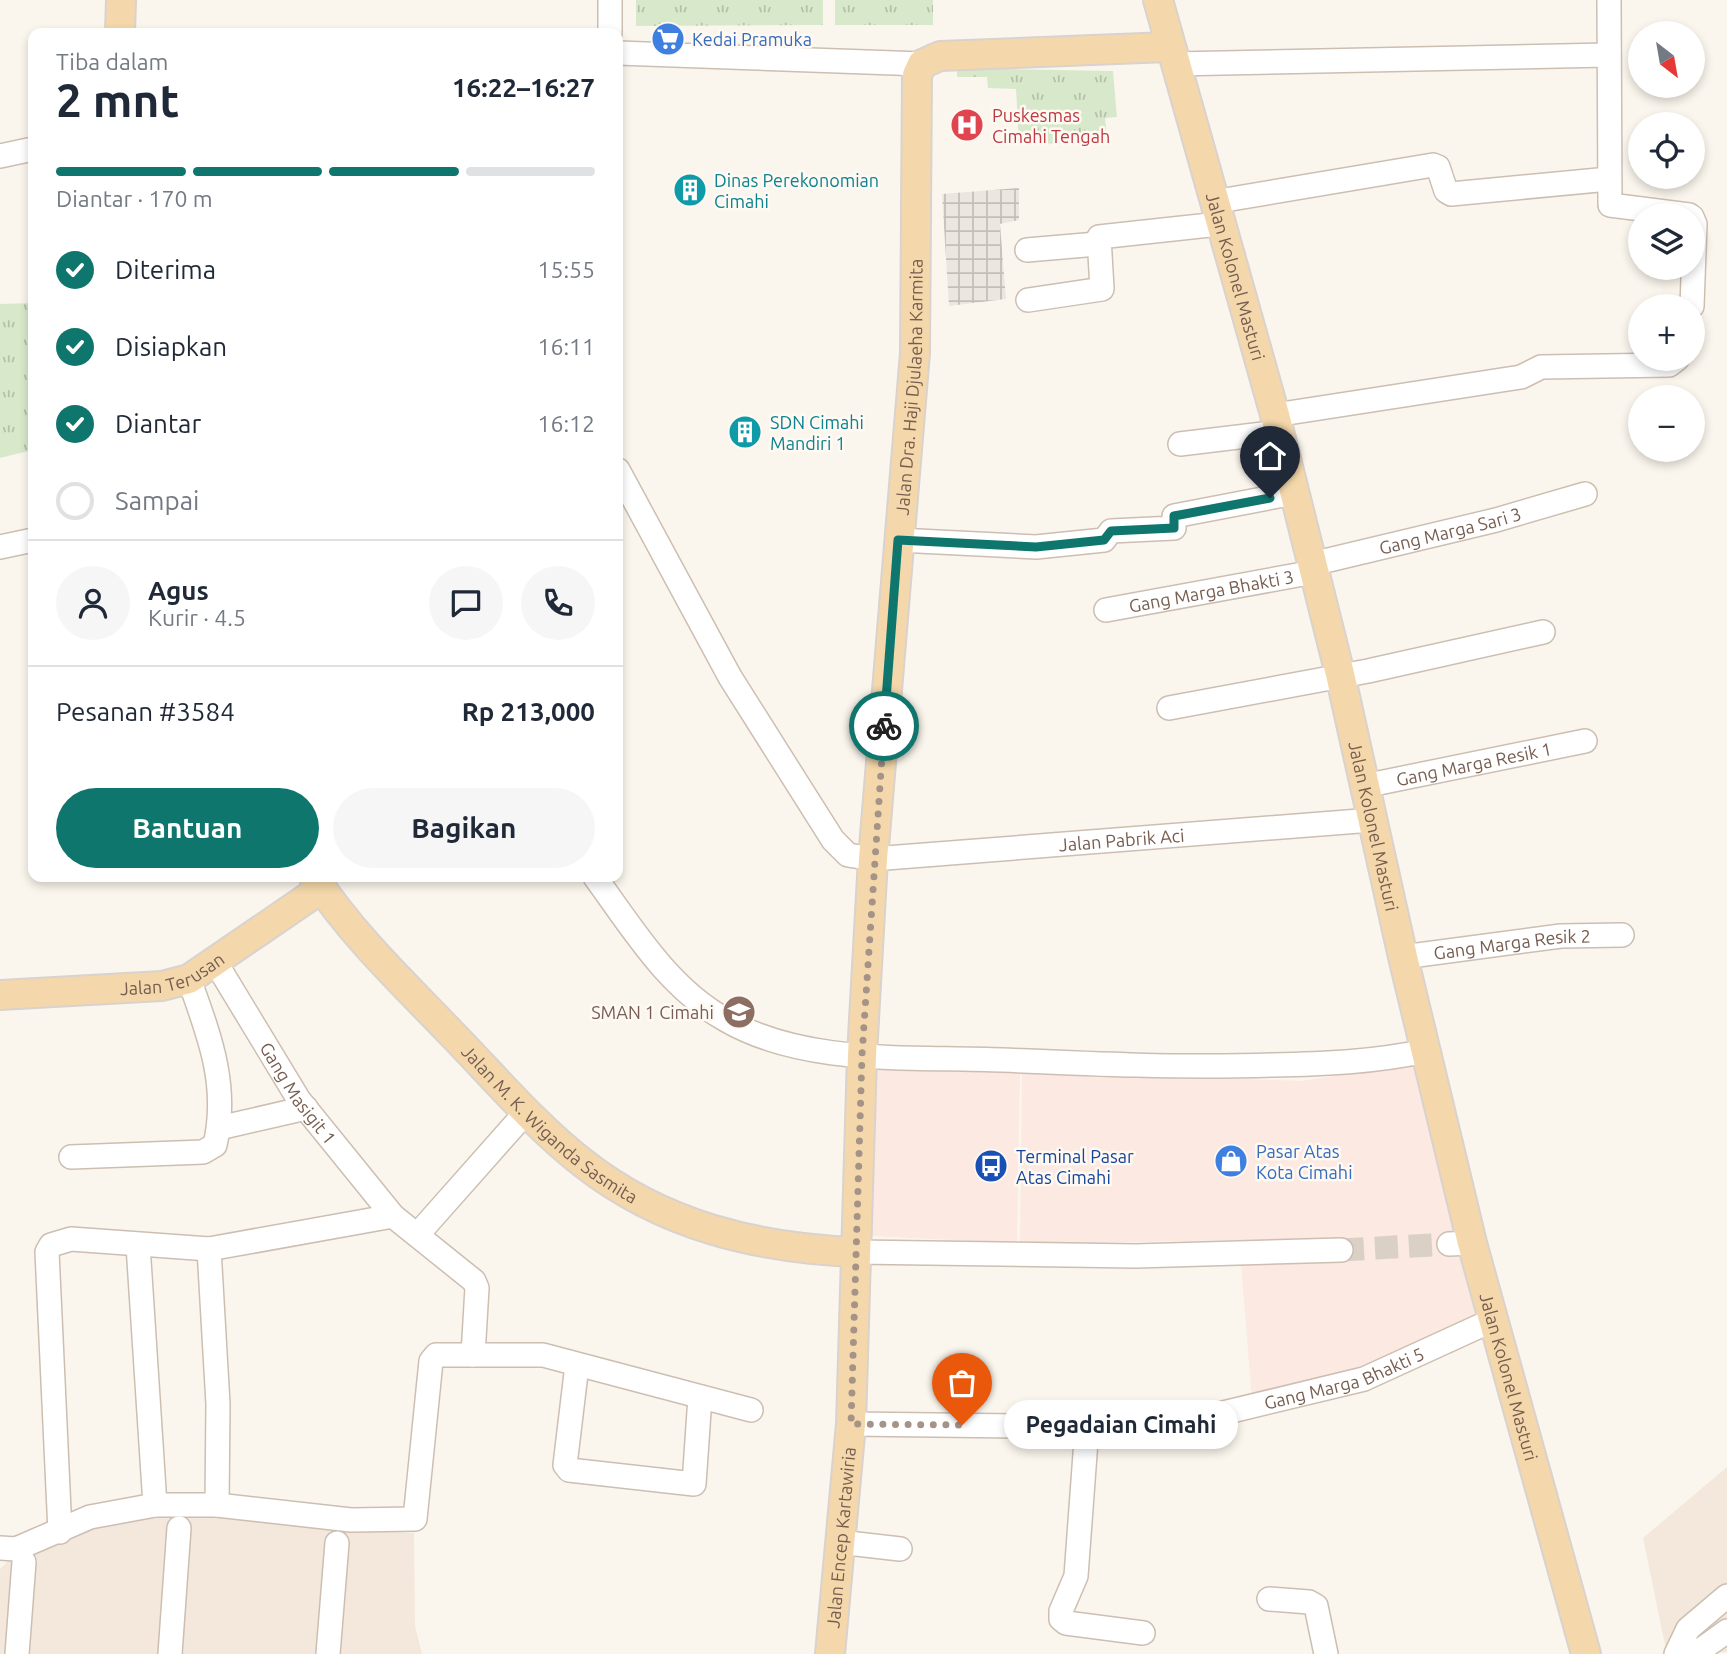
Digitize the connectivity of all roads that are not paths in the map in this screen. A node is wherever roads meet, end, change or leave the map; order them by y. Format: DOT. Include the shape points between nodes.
graph roads {
  1 [pos="121,0"];
  2 [pos="610,0"];
  3 [pos="1158,0"];
  4 [pos="1609,0"];
  5 [pos="120,28"];
  6 [pos="610,28"];
  7 [pos="623,53"];
  8 [pos="1172,55"];
  9 [pos="1608,55"];
  10 [pos="922,64"];
  11 [pos="28,150"];
  12 [pos="0,156"];
  13 [pos="1609,179"];
  14 [pos="1225,205"];
  15 [pos="1628,208"];
  16 [pos="1097,244"];
  17 [pos="1027,250"];
  18 [pos="1028,300"];
  19 [pos="1628,366"];
  20 [pos="1284,417"];
  21 [pos="1180,444"];
  22 [pos="623,479"];
  23 [pos="1294,493"];
  24 [pos="1585,494"];
  25 [pos="898,540"];
  26 [pos="28,541"];
  27 [pos="0,547"];
  28 [pos="1318,564"];
  29 [pos="1107,610"];
  30 [pos="1543,632"];
  31 [pos="1340,674"];
  32 [pos="1169,708"];
  33 [pos="1585,741"];
  34 [pos="1364,786"];
  35 [pos="1372,820"];
  36 [pos="873,859"];
  37 [pos="599,882"];
  38 [pos="318,883"];
  39 [pos="1622,935"];
  40 [pos="1406,957"];
  41 [pos="216,963"];
  42 [pos="189,979"];
  43 [pos="0,995"];
  44 [pos="1425,1051"];
  45 [pos="862,1055"];
  46 [pos="306,1108"];
  47 [pos="527,1111"];
  48 [pos="219,1128"];
  49 [pos="71,1157"];
  50 [pos="393,1216"];
  51 [pos="418,1234"];
  52 [pos="138,1245"];
  53 [pos="209,1249"];
  54 [pos="1340,1250"];
  55 [pos="856,1252"];
  56 [pos="1493,1320"];
  57 [pos="472,1355"];
  58 [pos="577,1365"];
  59 [pos="700,1397"];
  60 [pos="751,1410"];
  61 [pos="851,1424"];
  62 [pos="1087,1427"];
  63 [pos="155,1505"];
  64 [pos="217,1505"];
  65 [pos="179,1528"];
  66 [pos="60,1532"];
  67 [pos="839,1542"];
  68 [pos="337,1543"];
  69 [pos="0,1548"];
  70 [pos="900,1549"];
  71 [pos="23,1562"];
  72 [pos="1727,1596"];
  73 [pos="1269,1599"];
  74 [pos="1727,1631"];
  75 [pos="1143,1633"];
  76 [pos="17,1654"];
  77 [pos="170,1654"];
  78 [pos="328,1654"];
  79 [pos="830,1654"];
  80 [pos="1325,1654"];
  81 [pos="1586,1654"];
  82 [pos="1676,1654"];
  83 [pos="1695,1654"];
  1 -- 5 [label="main road"];
  2 -- 6 [label="street"];
  3 -- 8 [label="main road, Jalan Kolonel Masturi"];
  4 -- 9 [label="street"];
  7 -- 10 [label="street"];
  8 -- 9 [label="street"];
  8 -- 10 [label="main road" via="940,56"];
  8 -- 14 [label="main road, Jalan Kolonel Masturi"];
  9 -- 13 [label="street"];
  10 -- 25 [label="main road, Jalan Dra. Haji Djulaeha Karmita" via="916,82 915,352"];
  11 -- 12 [label="street"];
  13 -- 14 [label="street" via="1451,194 1433,164"];
  13 -- 15 [label="street" via="1610,205"];
  14 -- 16 [label="street" via="1104,235"];
  14 -- 20 [label="main road, Jalan Kolonel Masturi"];
  16 -- 17 [label="street"];
  16 -- 18 [label="street" via="1102,289"];
  19 -- 20 [label="street" via="1541,367 1521,377"];
  20 -- 21 [label="street"];
  20 -- 23 [label="main road, Jalan Kolonel Masturi"];
  22 -- 36 [label="street" via="730,677 833,840 848,855"];
  23 -- 25 [label="street" via="1174,516 1174,528 1111,531 1104,540 1036,547"];
  23 -- 28 [label="main road, Jalan Kolonel Masturi"];
  24 -- 28 [label="street, Gang Marga Sari 3"];
  25 -- 36 [label="main road, Jalan Dra. Haji Djulaeha Karmita"];
  26 -- 27 [label="street"];
  28 -- 29 [label="street, Gang Marga Bhakti 3"];
  28 -- 31 [label="main road, Jalan Kolonel Masturi"];
  30 -- 31 [label="street"];
  31 -- 32 [label="street"];
  31 -- 34 [label="main road, Jalan Kolonel Masturi"];
  33 -- 34 [label="street, Gang Marga Resik 1"];
  34 -- 35 [label="main road, Jalan Kolonel Masturi"];
  35 -- 36 [label="street, Jalan Pabrik Aci"];
  35 -- 40 [label="main road, Jalan Kolonel Masturi"];
  36 -- 45 [label="main road, Jalan Dra. Haji Djulaeha Karmita"];
  37 -- 45 [label="street" via="674,982 705,1007 750,1032"];
  38 -- 41 [label="main road, Jalan Terusan"];
  38 -- 47 [label="main road, Jalan M. K. Wiganda Sasmita" via="376,956"];
  39 -- 40 [label="street, Gang Marga Resik 2" via="1537,939"];
  40 -- 44 [label="main road, Jalan Kolonel Masturi"];
  41 -- 42 [label="main road, Jalan Terusan"];
  41 -- 46 [label="street, Gang Masigit 1"];
  42 -- 43 [label="main road, Jalan Terusan" via="162,986"];
  42 -- 48 [label="street" via="216,1059"];
  44 -- 45 [label="street" via="1345,1063 1234,1066"];
  44 -- 56 [label="main road, Jalan Kolonel Masturi" via="1461,1244"];
  45 -- 55 [label="main road, Jalan Dra. Haji Djulaeha Karmita"];
  46 -- 48 [label="street"];
  46 -- 50 [label="street, Gang Masigit 1"];
  47 -- 51 [label="street"];
  47 -- 55 [label="main road, Jalan M. K. Wiganda Sasmita" via="583,1163 688,1223 743,1240"];
  48 -- 49 [label="street" via="215,1145 204,1152"];
  50 -- 51 [label="street, Gang Masigit 1"];
  50 -- 53 [label="street"];
  51 -- 57 [label="street, Gang Masigit 1" via="470,1275 476,1285"];
  52 -- 53 [label="street"];
  52 -- 63 [label="street"];
  52 -- 66 [label="street" via="72,1239 51,1245 47,1252"];
  53 -- 64 [label="street" via="218,1404"];
  54 -- 55 [label="street" via="1136,1256"];
  55 -- 61 [label="main road, Jalan Encep Kartawiria"];
  56 -- 62 [label="street, Gang Marga Bhakti 5" via="1364,1379 1215,1415"];
  56 -- 81 [label="main road, Jalan Kolonel Masturi"];
  57 -- 58 [label="street" via="543,1355"];
  57 -- 64 [label="street" via="433,1357 415,1519 351,1520"];
  58 -- 59 [label="street"];
  58 -- 59 [label="street" via="568,1425 565,1465 569,1470 694,1484"];
  59 -- 60 [label="street"];
  61 -- 62 [label="street, Gang Marga Bhakti 5"];
  61 -- 67 [label="main road, Jalan Encep Kartawiria"];
  62 -- 75 [label="street" via="1076,1576 1060,1611 1061,1619"];
  63 -- 64 [label="street"];
  63 -- 66 [label="street" via="90,1517"];
  65 -- 77 [label="street"];
  66 -- 69 [label="street" via="16,1549"];
  67 -- 70 [label="street"];
  67 -- 79 [label="main road, Jalan Encep Kartawiria"];
  68 -- 78 [label="street"];
  71 -- 76 [label="street"];
  72 -- 82 [label="street" via="1688,1629"];
  73 -- 80 [label="street" via="1316,1606"];
  74 -- 83 [label="street"];
}
